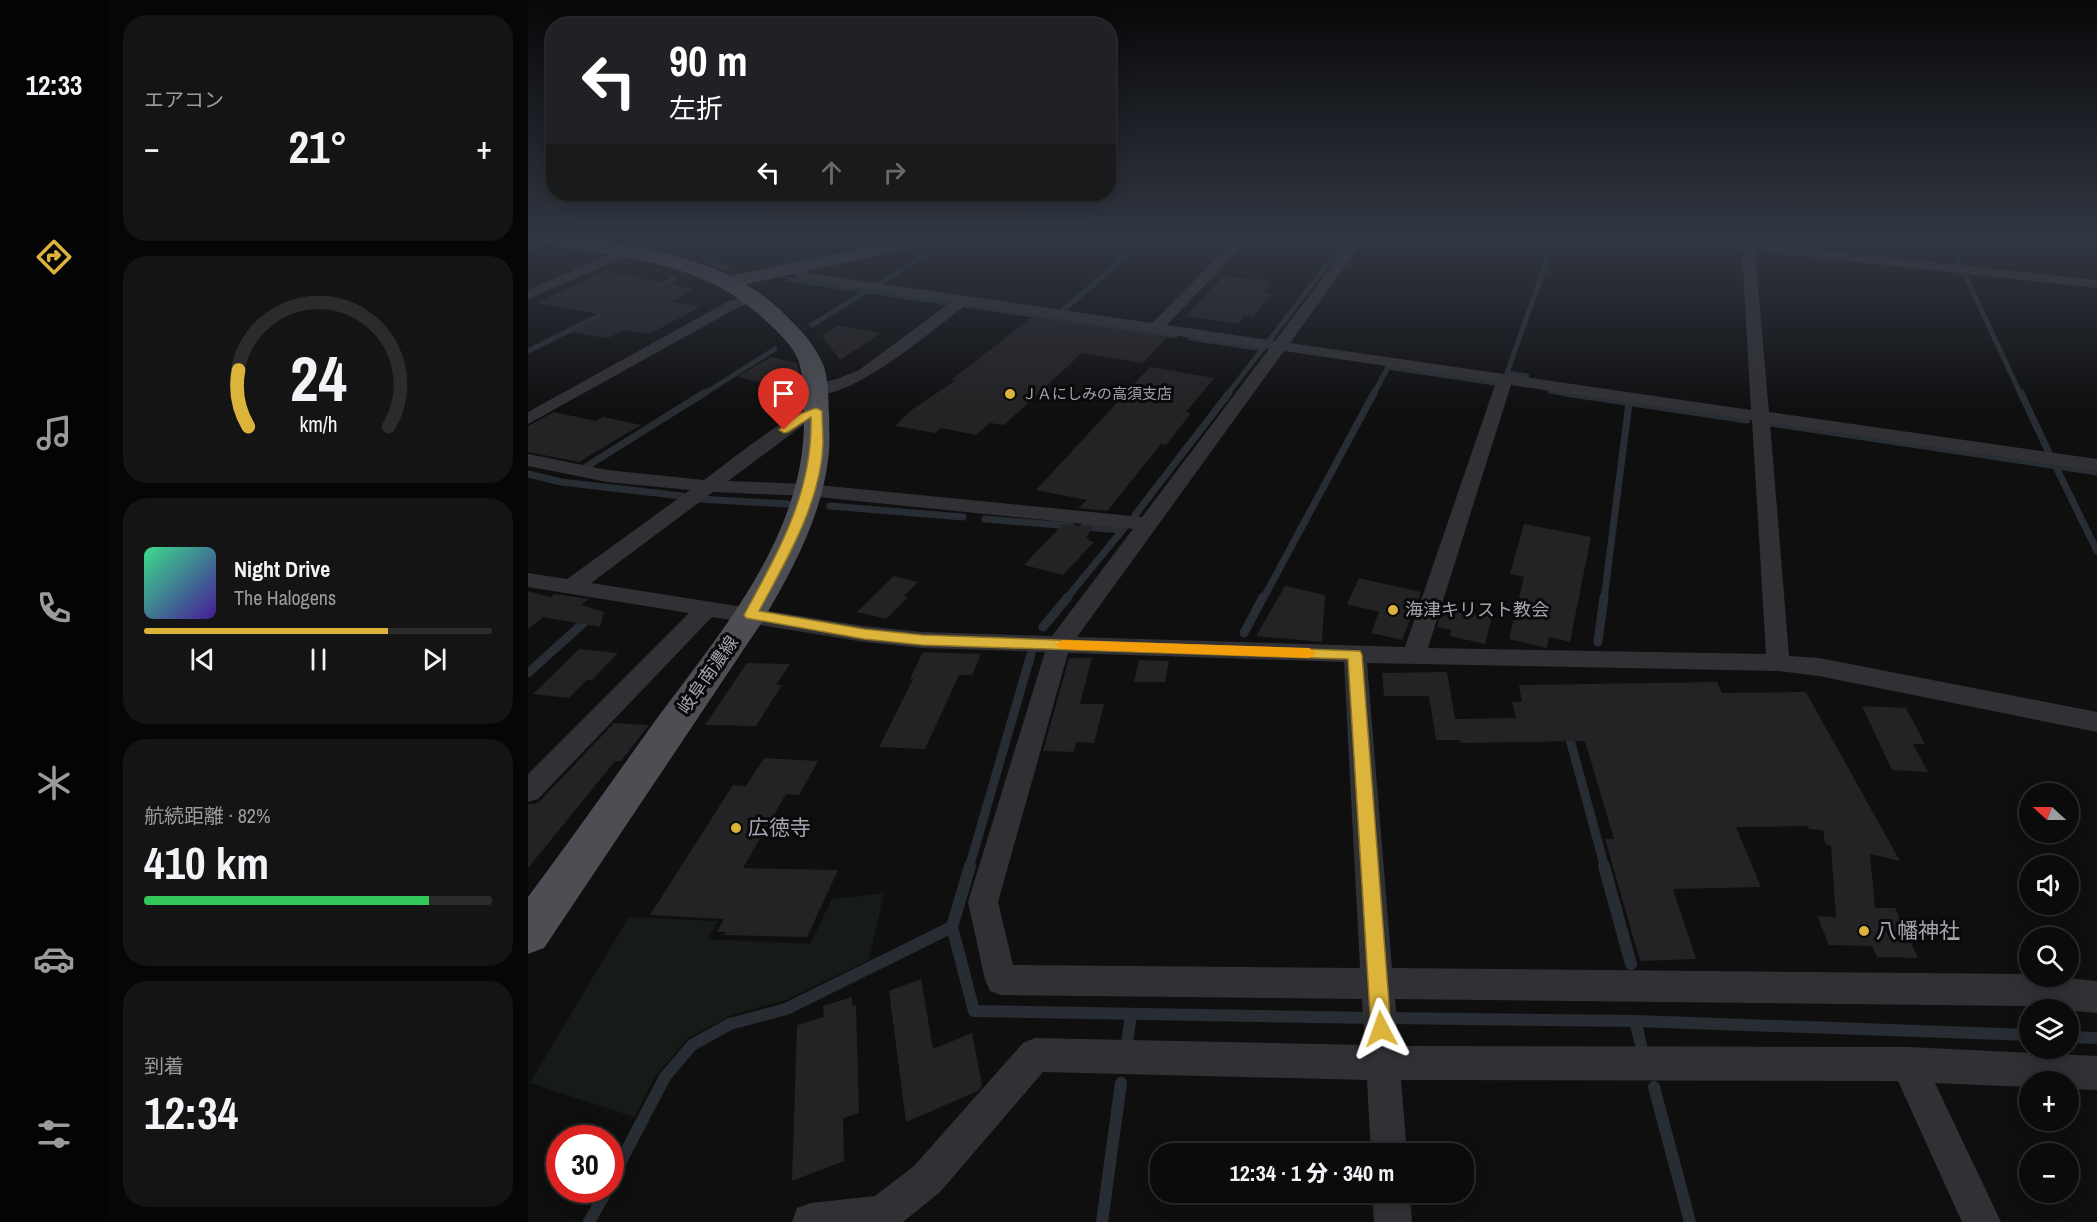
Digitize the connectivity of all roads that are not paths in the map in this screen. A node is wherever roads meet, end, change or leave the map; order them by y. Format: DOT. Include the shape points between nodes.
graph roads {
  1 [pos="737,297"];
  2 [pos="749,297"];
  3 [pos="943,297"];
  4 [pos="1186,297"];
  5 [pos="1315,297"];
  6 [pos="1752,297"];
  7 [pos="963,300"];
  8 [pos="1156,328"];
  9 [pos="1279,346"];
  10 [pos="1505,379"];
  11 [pos="815,401"];
  12 [pos="1760,417"];
  13 [pos="528,419"];
  14 [pos="528,460"];
  15 [pos="2097,465"];
  16 [pos="707,486"];
  17 [pos="808,490"];
  18 [pos="1147,524"];
  19 [pos="528,580"];
  20 [pos="571,587"];
  21 [pos="708,608"];
  22 [pos="751,615"];
  23 [pos="1059,644"];
  24 [pos="1355,655"];
  25 [pos="1414,656"];
  26 [pos="1778,663"];
  27 [pos="2097,722"];
  28 [pos="528,790"];
  29 [pos="532,920"];
  30 [pos="1378,991"];
  31 [pos="2097,997"];
  32 [pos="1383,1054"];
  33 [pos="1908,1064"];
  34 [pos="2097,1073"];
  35 [pos="1388,1143"];
  36 [pos="1392,1203"];
  37 [pos="811,1222"];
  38 [pos="1393,1222"];
  39 [pos="1982,1222"];
  1 -- 13 [label="street" via="732,305"];
  2 -- 11 [label="main road, 岐阜南濃線" via="793,334 812,365"];
  3 -- 7 [label="street"];
  4 -- 8 [label="street"];
  5 -- 9 [label="street"];
  6 -- 12 [label="street"];
  7 -- 8 [label="street"];
  7 -- 11 [label="street" via="865,373"];
  8 -- 9 [label="street"];
  9 -- 10 [label="street"];
  9 -- 18 [label="street"];
  10 -- 12 [label="street"];
  10 -- 25 [label="street"];
  11 -- 16 [label="street" via="804,416"];
  11 -- 17 [label="main road, 岐阜南濃線" via="818,446"];
  12 -- 15 [label="street"];
  12 -- 26 [label="street"];
  14 -- 16 [label="street" via="607,476"];
  16 -- 17 [label="street"];
  16 -- 20 [label="street"];
  17 -- 18 [label="street"];
  17 -- 22 [label="main road, 岐阜南濃線" via="794,534"];
  18 -- 23 [label="street"];
  19 -- 20 [label="street"];
  20 -- 21 [label="street"];
  21 -- 22 [label="street"];
  21 -- 28 [label="street"];
  22 -- 23 [label="street" via="922,640"];
  22 -- 29 [label="main road, 岐阜南濃線"];
  23 -- 24 [label="street"];
  23 -- 30 [label="street" via="983,902 1001,980"];
  24 -- 25 [label="street"];
  24 -- 30 [label="street"];
  25 -- 26 [label="street"];
  26 -- 27 [label="street" via="1819,667"];
  30 -- 31 [label="street" via="2024,990"];
  30 -- 32 [label="street"];
  32 -- 33 [label="street"];
  32 -- 35 [label="street"];
  32 -- 37 [label="street" via="1035,1055 927,1179 882,1214"];
  33 -- 34 [label="street"];
  33 -- 39 [label="street"];
  36 -- 38 [label="street"];
}
